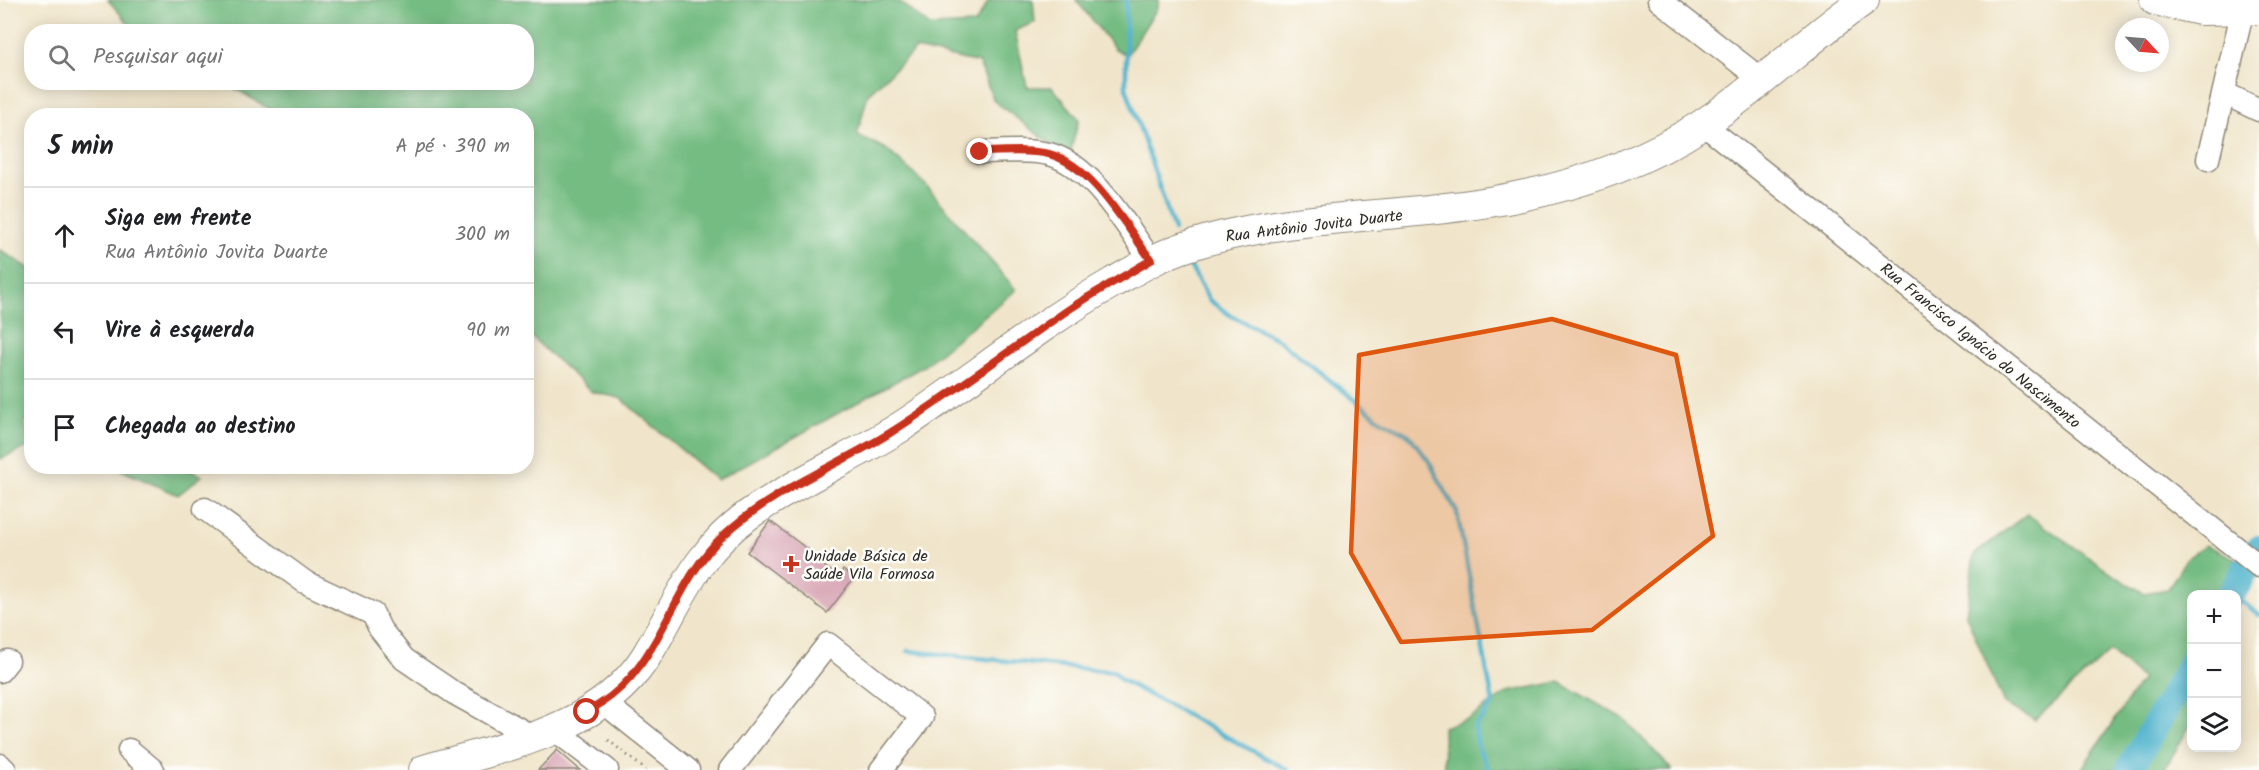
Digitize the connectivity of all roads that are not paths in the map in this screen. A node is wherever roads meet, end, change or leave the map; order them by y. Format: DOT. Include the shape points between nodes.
graph roads {
  1 [pos="1659,0"];
  2 [pos="1864,0"];
  3 [pos="2155,0"];
  4 [pos="2251,9"];
  5 [pos="1762,80"];
  6 [pos="2224,93"];
  7 [pos="2259,110"];
  8 [pos="1703,124"];
  9 [pos="980,152"];
  10 [pos="2208,159"];
  11 [pos="1151,260"];
  12 [pos="205,509"];
  13 [pos="2252,561"];
  14 [pos="603,702"];
  15 [pos="544,733"];
  16 [pos="129,750"];
  17 [pos="0,765"];
  18 [pos="5,770"];
  19 [pos="153,770"];
  20 [pos="424,770"];
  21 [pos="607,770"];
  22 [pos="688,770"];
  23 [pos="730,770"];
  24 [pos="881,770"];
  1 -- 5 [label="street"];
  2 -- 5 [label="main road, Rua Antônio Jovita Duarte"];
  3 -- 4 [label="main road" via="2201,10"];
  4 -- 6 [label="street"];
  5 -- 8 [label="main road, Rua Antônio Jovita Duarte"];
  6 -- 7 [label="street"];
  6 -- 10 [label="street"];
  8 -- 11 [label="main road, Rua Antônio Jovita Duarte" via="1639,159 1524,195 1450,208 1263,228 1219,237"];
  8 -- 13 [label="street, Rua Francisco Ignácio do Nascimento"];
  9 -- 11 [label="street" via="1050,154 1072,165 1090,178"];
  11 -- 14 [label="main road, Rua Antônio Jovita Duarte" via="1068,310 903,425 772,500 724,534 703,557 645,657 629,679"];
  12 -- 15 [label="street" via="305,582 373,614 404,659 454,693"];
  14 -- 15 [label="main road, Rua Antônio Jovita Duarte"];
  14 -- 22 [label="street"];
  15 -- 20 [label="main road, Rua Antônio Jovita Duarte"];
  15 -- 21 [label="street"];
  16 -- 19 [label="street"];
  17 -- 18 [label="street"];
  23 -- 24 [label="street" via="828,644 922,717"];
}
